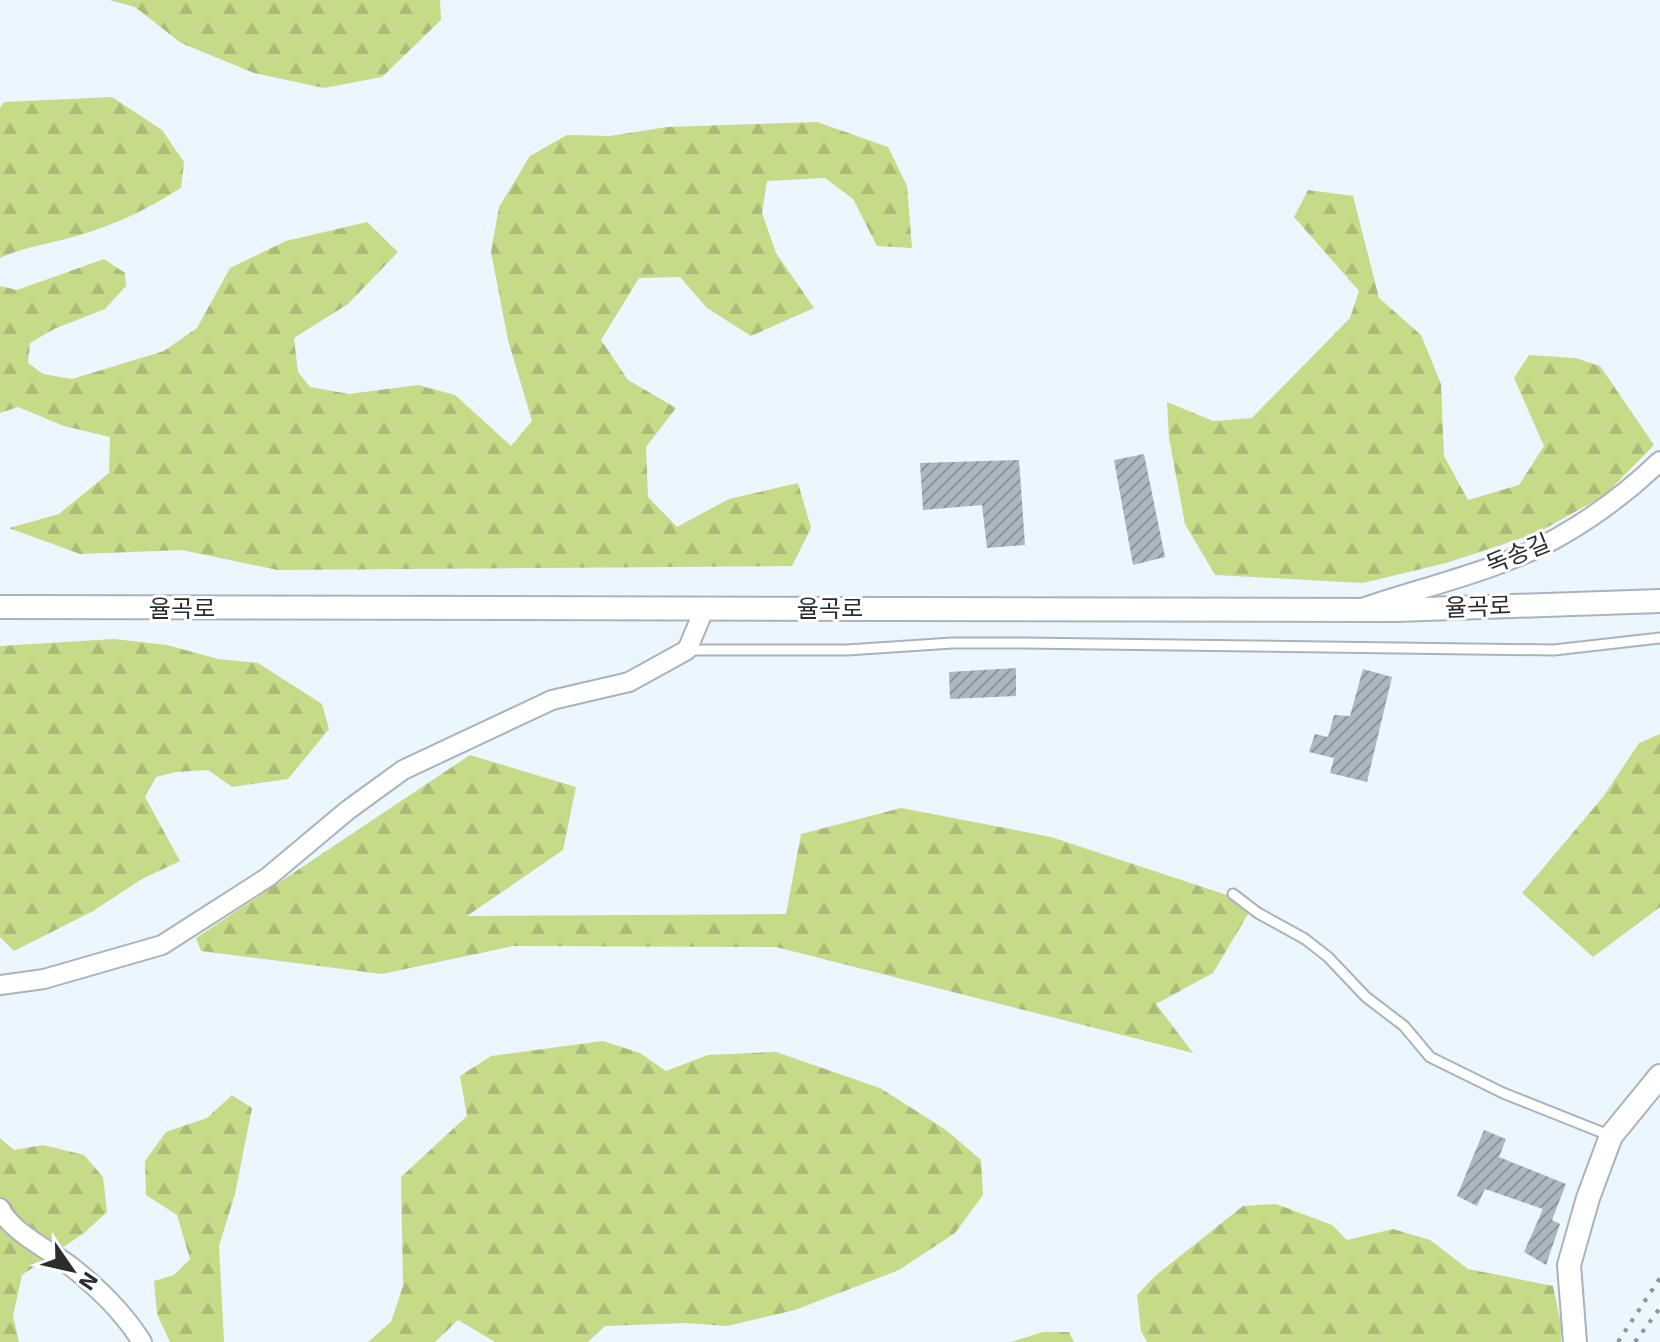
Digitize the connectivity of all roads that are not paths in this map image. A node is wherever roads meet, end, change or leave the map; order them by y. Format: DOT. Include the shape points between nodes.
graph roads {
  1 [pos="1660,461"];
  2 [pos="1660,601"];
  3 [pos="0,607"];
  4 [pos="704,610"];
  5 [pos="1356,610"];
  6 [pos="1660,638"];
  7 [pos="687,650"];
  8 [pos="1233,894"];
  9 [pos="0,985"];
  10 [pos="1660,1076"];
  11 [pos="1611,1136"];
  12 [pos="0,1208"];
  13 [pos="142,1342"];
  14 [pos="1575,1342"];
  1 -- 5 [label="street, 독송길" via="1561,536 1504,561"];
  2 -- 5 [label="street, 율곡로"];
  3 -- 4 [label="street, 율곡로"];
  4 -- 5 [label="street, 율곡로"];
  4 -- 7 [label="street"];
  6 -- 7 [label="lane" via="1554,650 952,643 847,650"];
  7 -- 9 [label="street" via="629,682 552,700 403,770 268,877 162,945 44,979"];
  8 -- 11 [label="lane" via="1328,957 1430,1057"];
  10 -- 11 [label="street"];
  11 -- 14 [label="street" via="1569,1265"];
  12 -- 13 [label="street" via="15,1227 110,1299"];
}
